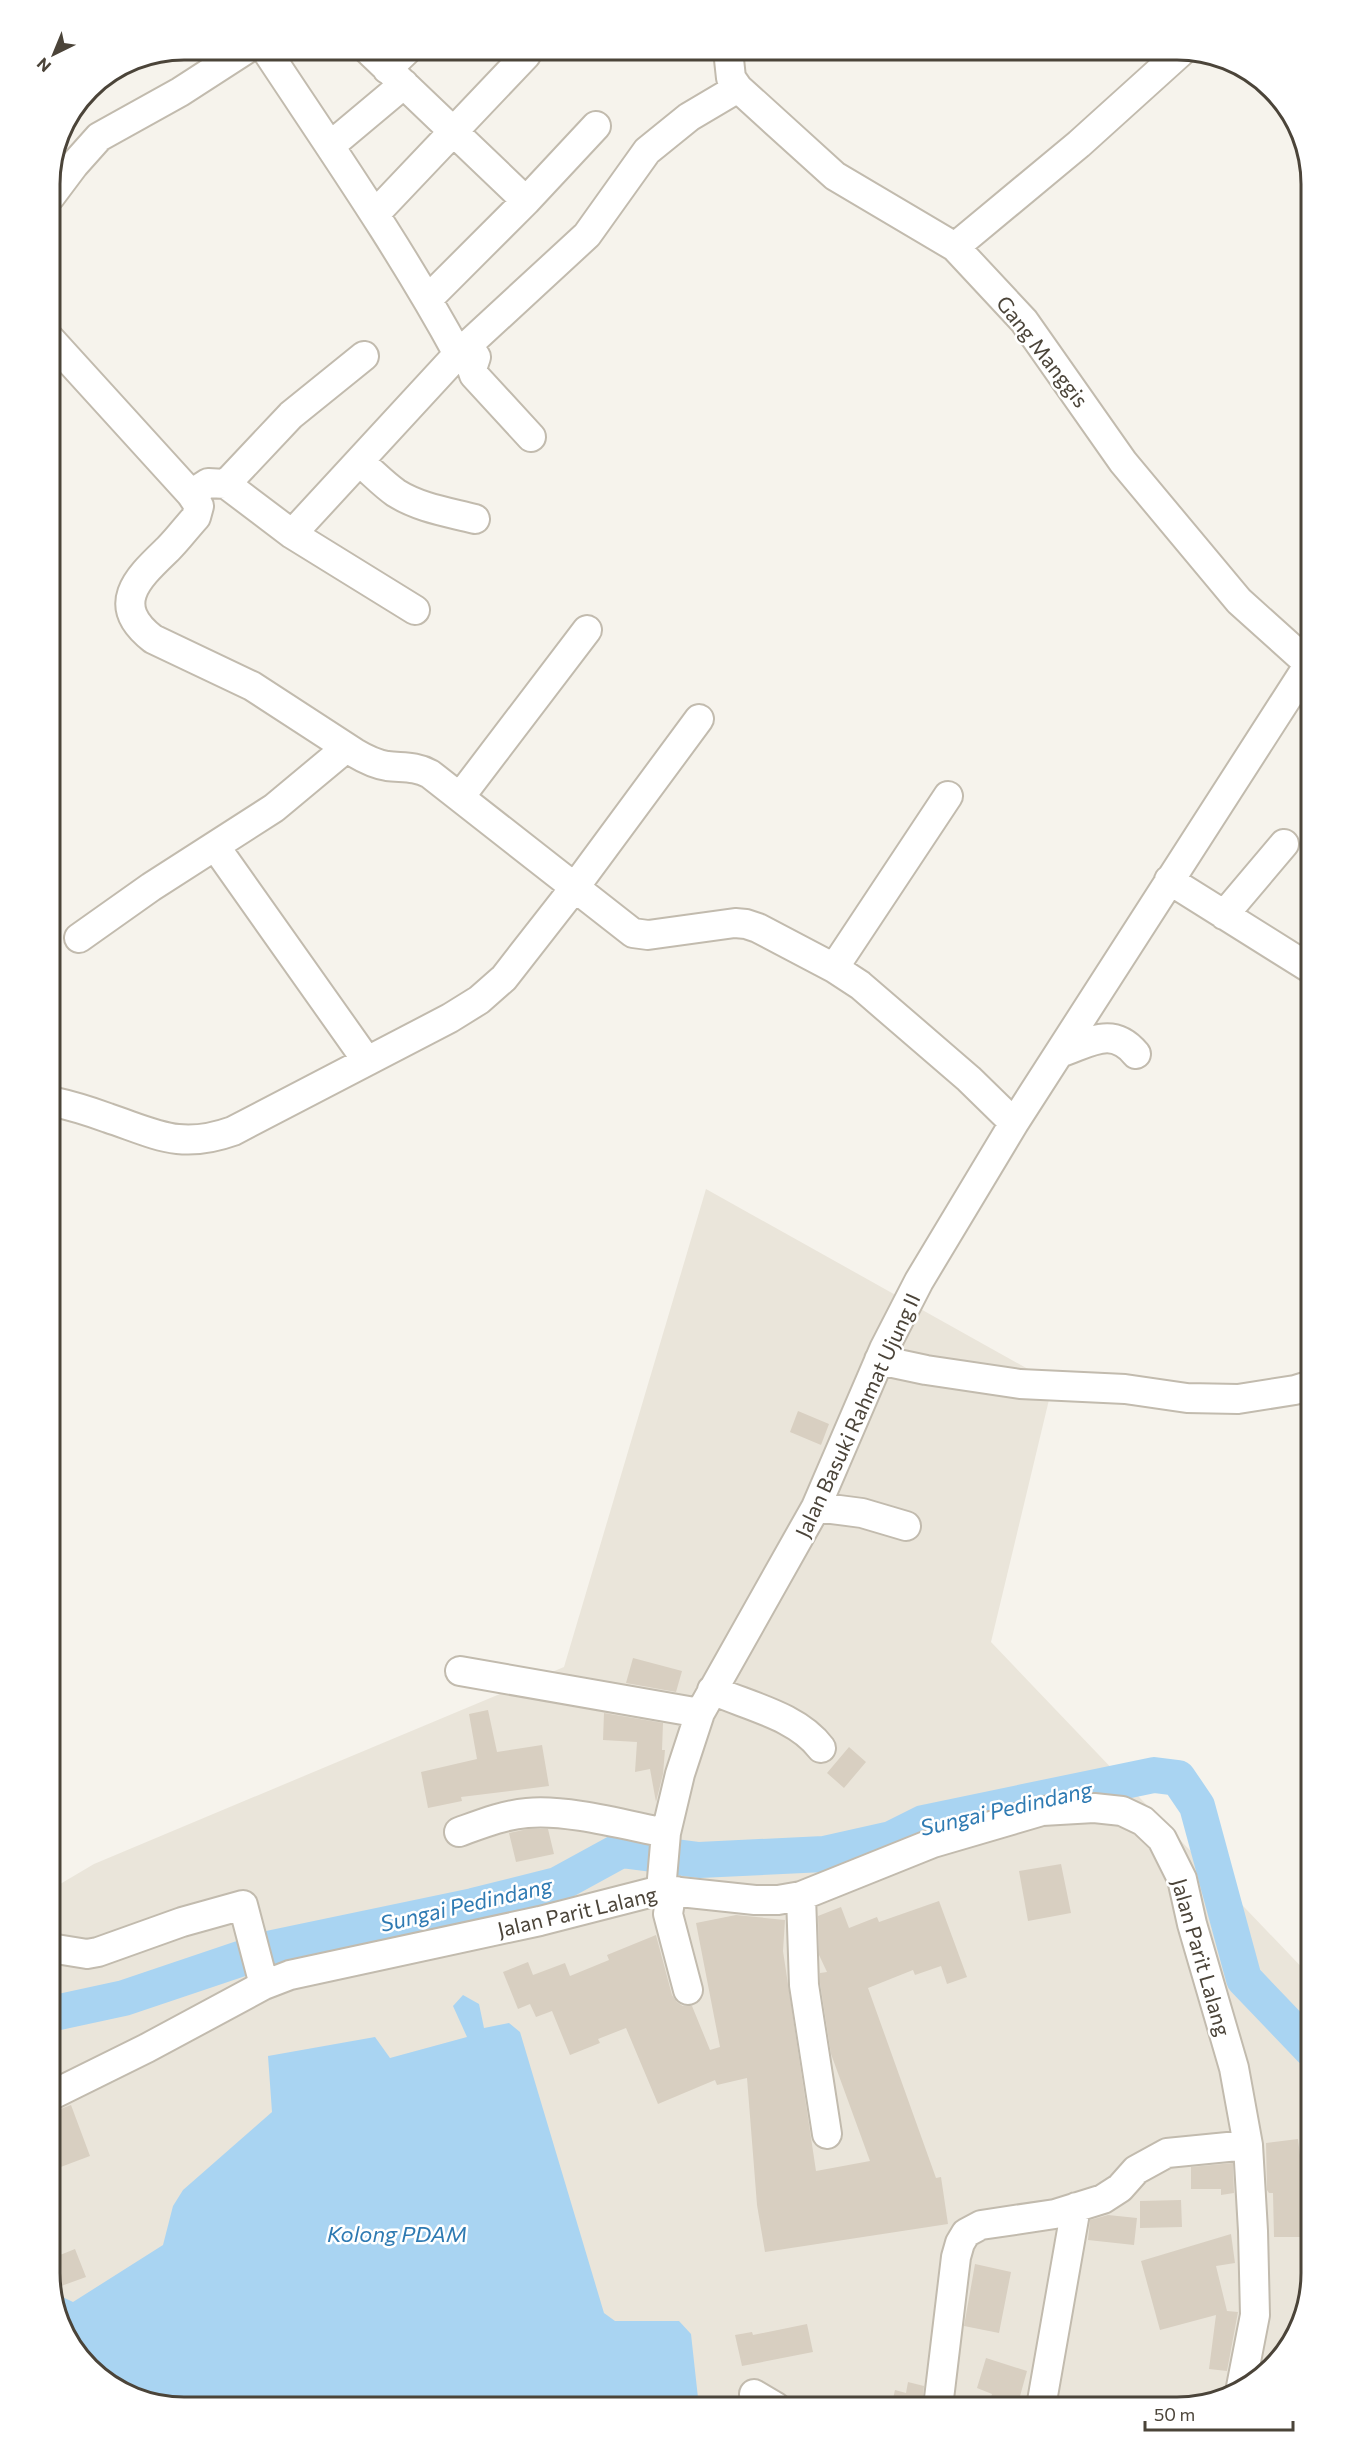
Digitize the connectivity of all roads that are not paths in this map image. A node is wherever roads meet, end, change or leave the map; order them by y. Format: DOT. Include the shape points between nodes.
graph roads {
  1 [pos="230,60"];
  2 [pos="273,60"];
  3 [pos="522,60"];
  4 [pos="729,60"];
  5 [pos="1172,60"];
  6 [pos="391,63"];
  7 [pos="738,88"];
  8 [pos="596,126"];
  9 [pos="456,131"];
  10 [pos="330,146"];
  11 [pos="60,183"];
  12 [pos="526,201"];
  13 [pos="375,214"];
  14 [pos="955,248"];
  15 [pos="428,299"];
  16 [pos="463,349"];
  17 [pos="60,350"];
  18 [pos="364,356"];
  19 [pos="531,437"];
  20 [pos="360,462"];
  21 [pos="226,484"];
  22 [pos="191,494"];
  23 [pos="475,519"];
  24 [pos="292,534"];
  25 [pos="415,610"];
  26 [pos="587,630"];
  27 [pos="1301,654"];
  28 [pos="1301,676"];
  29 [pos="699,719"];
  30 [pos="346,748"];
  31 [pos="948,795"];
  32 [pos="460,797"];
  33 [pos="1284,844"];
  34 [pos="215,846"];
  35 [pos="1169,880"];
  36 [pos="575,887"];
  37 [pos="1224,915"];
  38 [pos="79,938"];
  39 [pos="1301,963"];
  40 [pos="834,968"];
  41 [pos="1062,1052"];
  42 [pos="1136,1054"];
  43 [pos="367,1061"];
  44 [pos="60,1104"];
  45 [pos="1014,1124"];
  46 [pos="879,1360"];
  47 [pos="1301,1388"];
  48 [pos="816,1506"];
  49 [pos="906,1526"];
  50 [pos="459,1671"];
  51 [pos="706,1701"];
  52 [pos="821,1748"];
  53 [pos="459,1832"];
  54 [pos="666,1864"];
  55 [pos="801,1896"];
  56 [pos="60,1950"];
  57 [pos="261,1976"];
  58 [pos="688,1990"];
  59 [pos="60,2091"];
  60 [pos="827,2134"];
  61 [pos="1248,2145"];
  62 [pos="1076,2207"];
  63 [pos="1243,2377"];
  64 [pos="939,2397"];
  65 [pos="1043,2397"];
  1 -- 11 [label="street" via="99,137"];
  2 -- 10 [label="street"];
  3 -- 9 [label="street"];
  4 -- 7 [label="street, Gang Manggis" via="731,78"];
  5 -- 14 [label="street"];
  6 -- 9 [label="street"];
  6 -- 10 [label="street"];
  7 -- 14 [label="street, Gang Manggis" via="834,176"];
  7 -- 16 [label="street" via="689,117 647,151 587,235"];
  8 -- 12 [label="street"];
  9 -- 12 [label="street"];
  9 -- 13 [label="street"];
  10 -- 13 [label="street"];
  12 -- 15 [label="street"];
  13 -- 15 [label="street"];
  14 -- 27 [label="street, Gang Manggis" via="1024,321 1123,462 1239,601"];
  15 -- 16 [label="street"];
  16 -- 19 [label="street" via="476,354 474,375"];
  16 -- 20 [label="street"];
  17 -- 22 [label="street"];
  18 -- 21 [label="street" via="291,415"];
  20 -- 23 [label="street" via="404,497 429,508"];
  20 -- 24 [label="street"];
  21 -- 22 [label="street" via="208,483"];
  21 -- 24 [label="street"];
  22 -- 30 [label="street" via="198,503 198,514 132,589 131,604 138,625 153,639 252,686"];
  24 -- 25 [label="street"];
  26 -- 32 [label="street"];
  28 -- 35 [label="street, Jalan Basuki Rahmat Ujung II"];
  29 -- 36 [label="street"];
  30 -- 32 [label="street" via="372,762 421,769"];
  30 -- 34 [label="street" via="274,808"];
  31 -- 40 [label="street"];
  32 -- 36 [label="street"];
  33 -- 37 [label="street"];
  34 -- 38 [label="street"];
  34 -- 43 [label="street"];
  35 -- 37 [label="street"];
  35 -- 41 [label="street, Jalan Basuki Rahmat Ujung II"];
  36 -- 40 [label="street" via="633,933 746,924"];
  36 -- 43 [label="street" via="504,978 479,1000"];
  37 -- 39 [label="street"];
  40 -- 45 [label="street" via="960,1071"];
  41 -- 42 [label="street" via="1112,1038 1125,1042"];
  41 -- 45 [label="street, Jalan Basuki Rahmat Ujung II"];
  43 -- 44 [label="street" via="212,1139 163,1137"];
  45 -- 46 [label="street, Jalan Basuki Rahmat Ujung II" via="925,1272"];
  46 -- 47 [label="street" via="1020,1384 1125,1389 1187,1398 1238,1399"];
  46 -- 48 [label="street, Jalan Basuki Rahmat Ujung II"];
  48 -- 49 [label="street" via="862,1513"];
  48 -- 51 [label="street, Jalan Basuki Rahmat Ujung II"];
  50 -- 51 [label="street"];
  51 -- 52 [label="street" via="769,1713 798,1728"];
  51 -- 54 [label="street, Jalan Basuki Rahmat Ujung II" via="680,1773"];
  53 -- 54 [label="street" via="501,1817 559,1814"];
  54 -- 55 [label="street, Jalan Parit Lalang" via="755,1900"];
  54 -- 57 [label="street, Jalan Parit Lalang" via="540,1921 313,1970"];
  54 -- 58 [label="street, Jalan Basuki Rahmat Ujung II" via="668,1914"];
  55 -- 60 [label="street" via="804,1985"];
  55 -- 61 [label="street, Jalan Parit Lalang" via="933,1843 1042,1810 1111,1809 1143,1821 1162,1839 1182,1879 1234,2068"];
  56 -- 57 [label="street" via="98,1952 243,1905"];
  57 -- 59 [label="street, Jalan Parit Lalang" via="147,2049"];
  61 -- 62 [label="street" via="1167,2153 1136,2170 1112,2194"];
  61 -- 63 [label="street, Jalan Parit Lalang" via="1255,2315"];
  62 -- 64 [label="street" via="1055,2214 981,2224 966,2233 956,2257"];
  62 -- 65 [label="street"];
}
